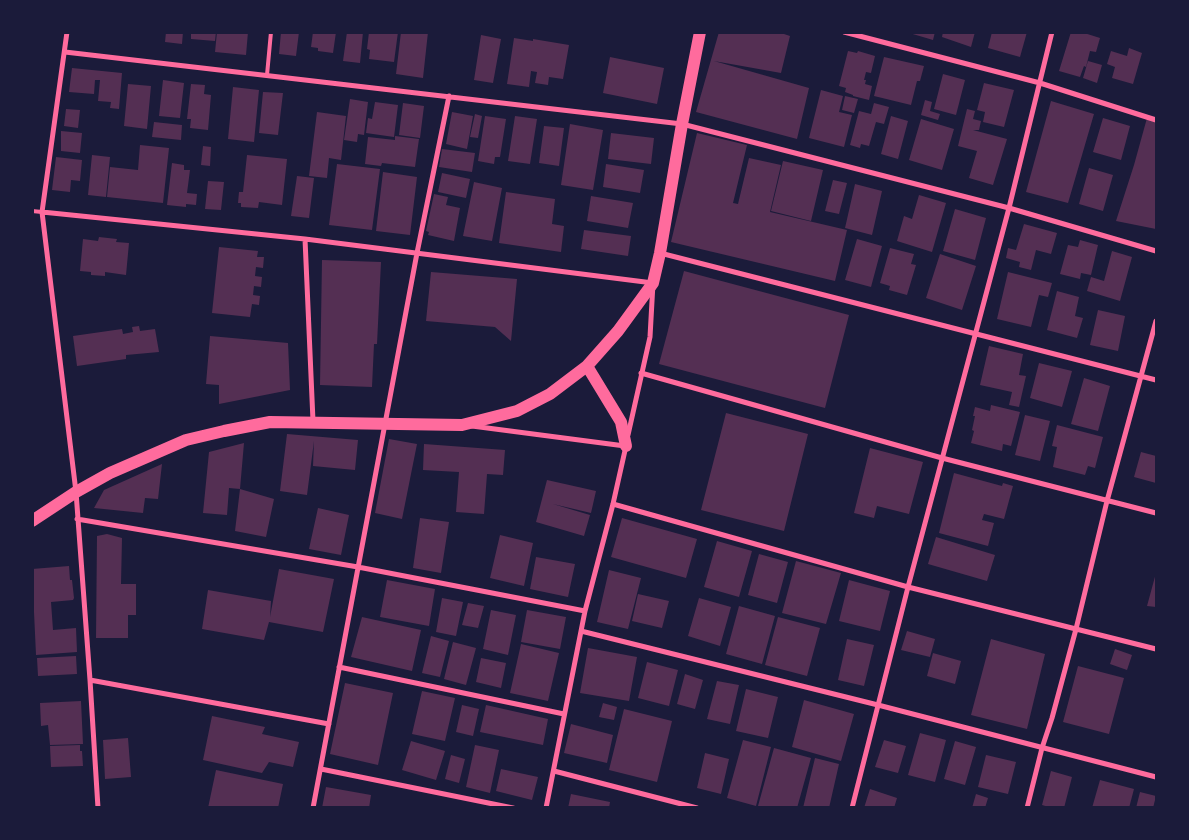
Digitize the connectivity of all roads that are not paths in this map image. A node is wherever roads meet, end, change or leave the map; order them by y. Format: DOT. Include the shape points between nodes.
graph roads {
  1 [pos="68,32"];
  2 [pos="271,32"];
  3 [pos="700,32"];
  4 [pos="844,32"];
  5 [pos="1052,32"];
  6 [pos="65,52"];
  7 [pos="267,75"];
  8 [pos="1040,83"];
  9 [pos="449,96"];
  10 [pos="1156,120"];
  11 [pos="682,124"];
  12 [pos="1009,208"];
  13 [pos="32,211"];
  14 [pos="42,212"];
  15 [pos="305,239"];
  16 [pos="1156,251"];
  17 [pos="417,253"];
  18 [pos="660,253"];
  19 [pos="653,283"];
  20 [pos="1156,320"];
  21 [pos="976,334"];
  22 [pos="588,366"];
  23 [pos="641,374"];
  24 [pos="1141,377"];
  25 [pos="1156,380"];
  26 [pos="314,421"];
  27 [pos="385,423"];
  28 [pos="462,425"];
  29 [pos="626,446"];
  30 [pos="942,458"];
  31 [pos="76,492"];
  32 [pos="1107,501"];
  33 [pos="613,504"];
  34 [pos="1156,513"];
  35 [pos="77,519"];
  36 [pos="32,521"];
  37 [pos="358,567"];
  38 [pos="908,587"];
  39 [pos="585,611"];
  40 [pos="1076,629"];
  41 [pos="581,631"];
  42 [pos="1156,649"];
  43 [pos="338,667"];
  44 [pos="90,680"];
  45 [pos="878,705"];
  46 [pos="564,714"];
  47 [pos="329,724"];
  48 [pos="1042,748"];
  49 [pos="321,769"];
  50 [pos="554,771"];
  51 [pos="1156,777"];
  52 [pos="98,808"];
  53 [pos="313,808"];
  54 [pos="513,808"];
  55 [pos="546,808"];
  56 [pos="697,808"];
  57 [pos="852,808"];
  58 [pos="1027,808"];
  1 -- 6 [label="street"];
  2 -- 7 [label="lane"];
  3 -- 11 [label="main road"];
  4 -- 8 [label="street"];
  5 -- 8 [label="street"];
  6 -- 7 [label="street"];
  6 -- 14 [label="street"];
  7 -- 9 [label="street"];
  8 -- 10 [label="street"];
  8 -- 12 [label="street"];
  9 -- 11 [label="street"];
  9 -- 17 [label="street"];
  11 -- 12 [label="street"];
  11 -- 18 [label="main road"];
  12 -- 16 [label="street"];
  12 -- 21 [label="street"];
  13 -- 14 [label="lane"];
  14 -- 15 [label="street"];
  14 -- 31 [label="street"];
  15 -- 17 [label="street"];
  15 -- 26 [label="street"];
  17 -- 19 [label="street"];
  17 -- 27 [label="street"];
  18 -- 19 [label="main road"];
  18 -- 21 [label="street"];
  19 -- 22 [label="main road" via="618,332"];
  19 -- 23 [label="street" via="650,337"];
  20 -- 24 [label="street"];
  21 -- 24 [label="street"];
  21 -- 30 [label="street"];
  22 -- 28 [label="main road" via="550,394 517,411"];
  22 -- 29 [label="main road" via="621,422"];
  23 -- 29 [label="street"];
  23 -- 30 [label="street"];
  24 -- 25 [label="street"];
  24 -- 32 [label="street"];
  26 -- 27 [label="main road"];
  26 -- 31 [label="main road" via="270,422 186,440 110,473"];
  27 -- 28 [label="main road"];
  27 -- 37 [label="street"];
  28 -- 29 [label="street"];
  29 -- 33 [label="street"];
  30 -- 32 [label="street"];
  30 -- 38 [label="street"];
  31 -- 35 [label="street"];
  31 -- 36 [label="main road"];
  32 -- 34 [label="street"];
  32 -- 40 [label="street"];
  33 -- 38 [label="street"];
  33 -- 39 [label="street"];
  35 -- 37 [label="street"];
  35 -- 44 [label="street"];
  37 -- 39 [label="street"];
  37 -- 43 [label="street"];
  38 -- 40 [label="street"];
  38 -- 45 [label="street"];
  39 -- 41 [label="street"];
  40 -- 42 [label="street"];
  40 -- 48 [label="street"];
  41 -- 45 [label="street"];
  41 -- 46 [label="street"];
  43 -- 46 [label="street"];
  43 -- 47 [label="street"];
  44 -- 47 [label="street"];
  44 -- 52 [label="street"];
  45 -- 48 [label="street"];
  45 -- 57 [label="street"];
  46 -- 50 [label="street"];
  47 -- 49 [label="street"];
  48 -- 51 [label="street"];
  48 -- 58 [label="street"];
  49 -- 53 [label="street"];
  49 -- 54 [label="street"];
  50 -- 55 [label="street"];
  50 -- 56 [label="street"];
}
